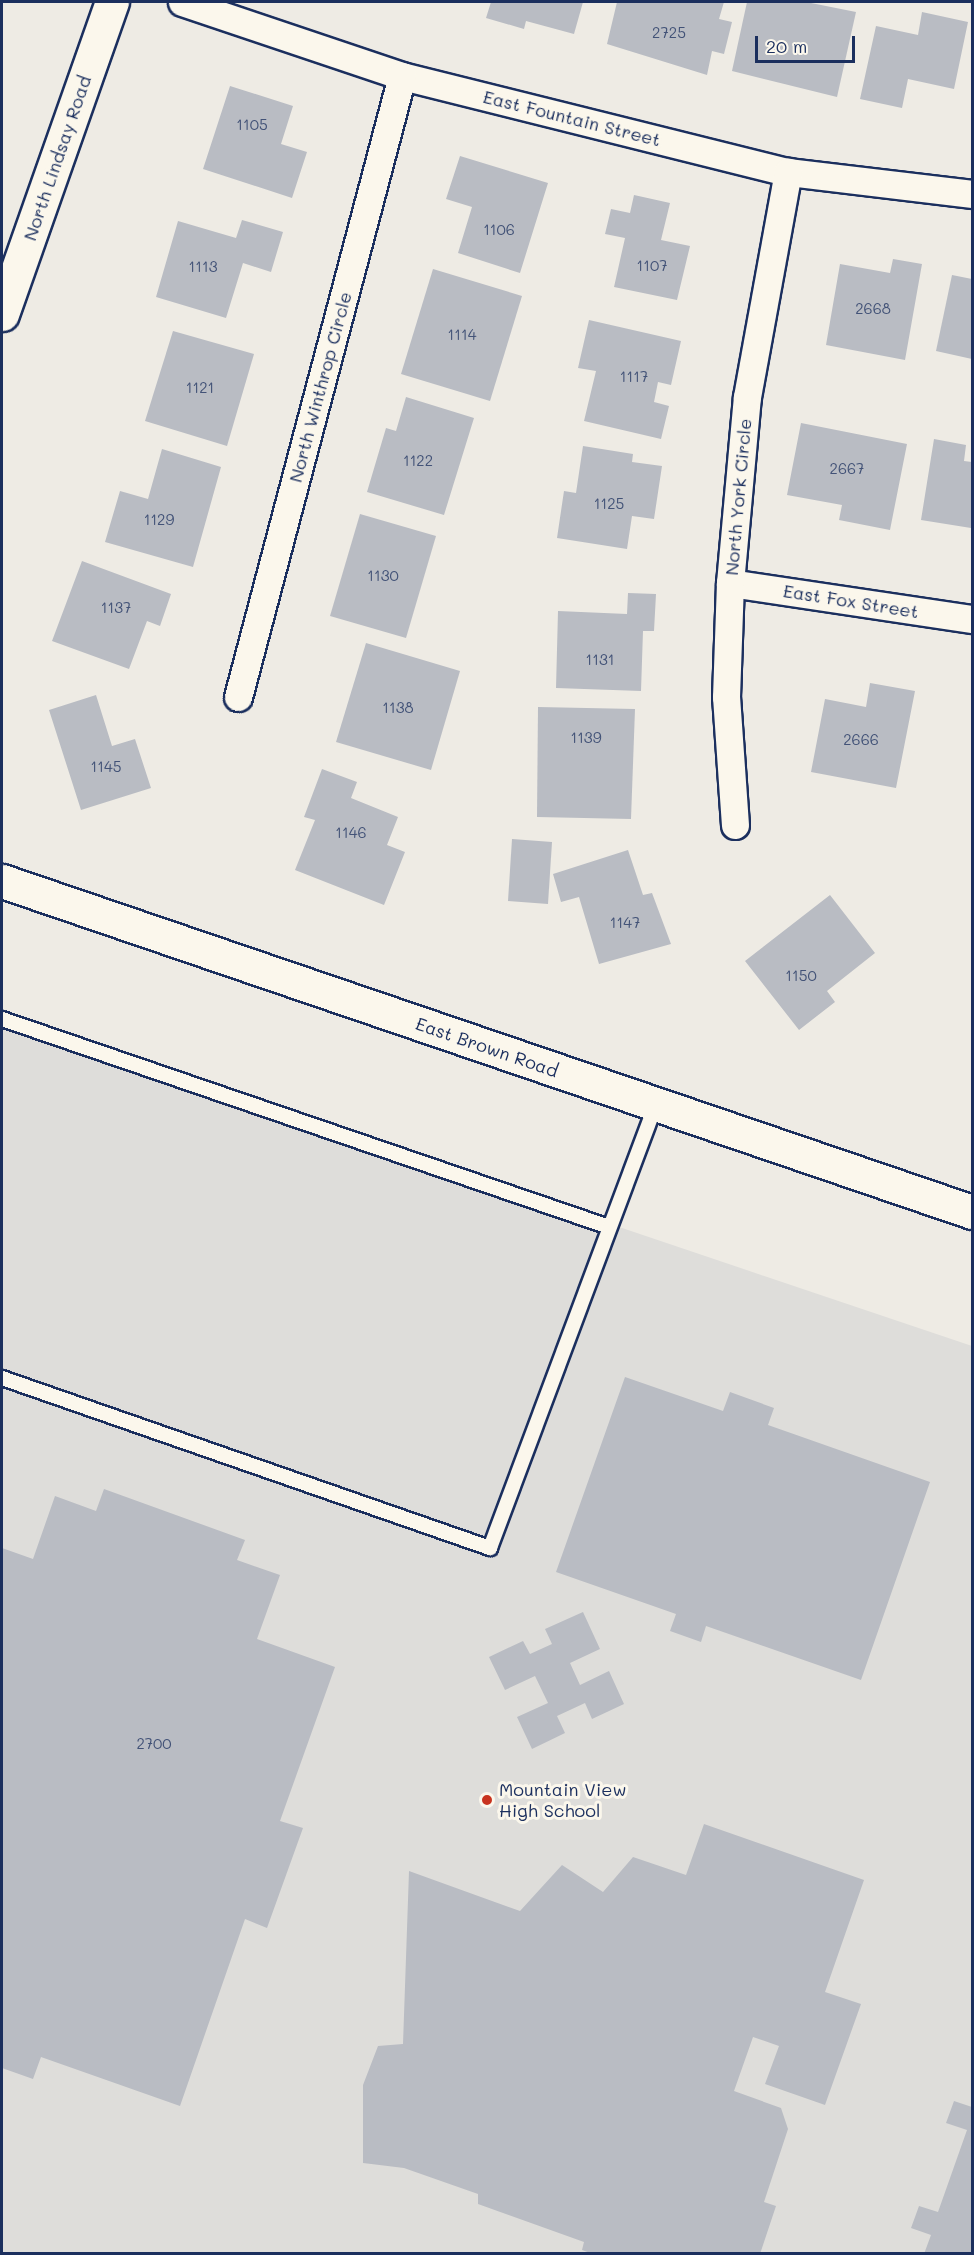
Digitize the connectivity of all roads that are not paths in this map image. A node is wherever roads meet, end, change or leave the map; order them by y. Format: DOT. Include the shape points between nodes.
graph roads {
  1 [pos="112,2"];
  2 [pos="182,2"];
  3 [pos="402,76"];
  4 [pos="788,172"];
  5 [pos="972,194"];
  6 [pos="2,314"];
  7 [pos="730,583"];
  8 [pos="972,619"];
  9 [pos="238,698"];
  10 [pos="735,825"];
  11 [pos="2,881"];
  12 [pos="2,1019"];
  13 [pos="656,1104"];
  14 [pos="972,1212"];
  15 [pos="609,1227"];
  16 [pos="2,1378"];
  1 -- 6 [label="main road, North Lindsay Road"];
  2 -- 3 [label="street, East Fountain Street"];
  3 -- 4 [label="street, East Fountain Street"];
  3 -- 9 [label="street, North Winthrop Circle"];
  4 -- 5 [label="street, East Fountain Street"];
  4 -- 7 [label="street, North York Circle" via="747,398"];
  7 -- 8 [label="street, East Fox Street"];
  7 -- 10 [label="street, North York Circle" via="726,697"];
  11 -- 13 [label="main road, East Brown Road"];
  12 -- 15 [label="lane"];
  13 -- 14 [label="main road, East Brown Road"];
  13 -- 15 [label="lane"];
  15 -- 16 [label="lane" via="490,1548"];
}
